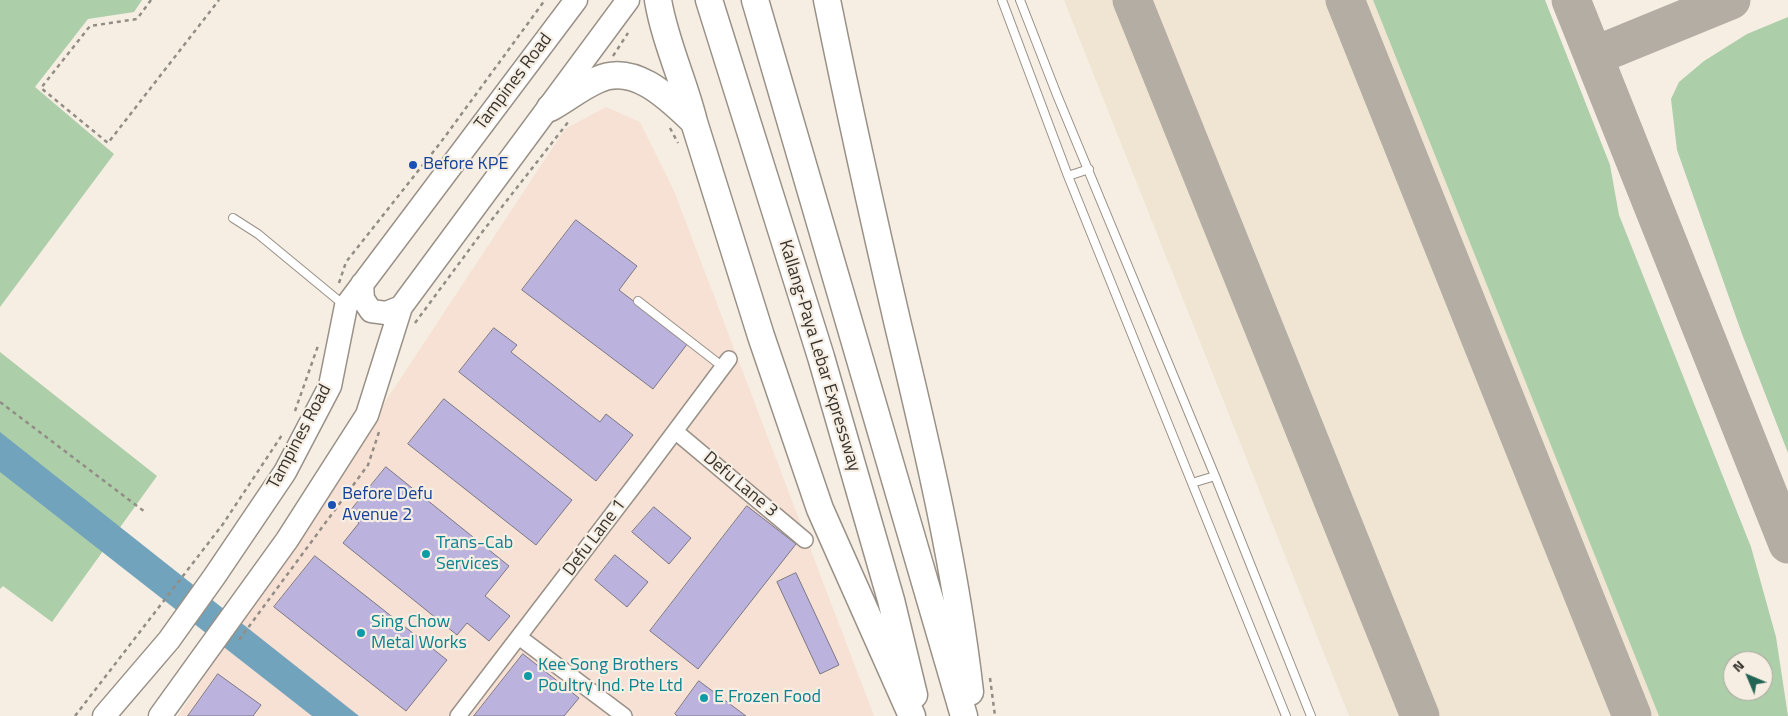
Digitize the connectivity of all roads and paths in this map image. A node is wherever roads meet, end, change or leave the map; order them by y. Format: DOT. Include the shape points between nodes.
graph roads {
  1 [pos="151,0"];
  2 [pos="219,0"];
  3 [pos="628,0"];
  4 [pos="658,0"];
  5 [pos="709,0"];
  6 [pos="755,0"];
  7 [pos="828,0"];
  8 [pos="1002,0"];
  9 [pos="1020,0"];
  10 [pos="570,5"];
  11 [pos="629,32"];
  12 [pos="597,79"];
  13 [pos="560,114"];
  14 [pos="666,121"];
  15 [pos="694,122"];
  16 [pos="678,144"];
  17 [pos="1089,170"];
  18 [pos="1068,176"];
  19 [pos="233,218"];
  20 [pos="362,284"];
  21 [pos="638,301"];
  22 [pos="346,306"];
  23 [pos="401,307"];
  24 [pos="411,330"];
  25 [pos="726,363"];
  26 [pos="0,402"];
  27 [pos="676,431"];
  28 [pos="1215,476"];
  29 [pos="1192,483"];
  30 [pos="145,512"];
  31 [pos="805,540"];
  32 [pos="195,561"];
  33 [pos="519,637"];
  34 [pos="75,716"];
  35 [pos="104,716"];
  36 [pos="160,716"];
  37 [pos="458,716"];
  38 [pos="624,716"];
  39 [pos="912,716"];
  40 [pos="918,716"];
  41 [pos="964,716"];
  42 [pos="973,716"];
  43 [pos="1286,716"];
  44 [pos="1311,716"];
  1 -- 2 [label="path" via="137,19 90,26 40,88 108,143"];
  3 -- 13 [label="main road"];
  4 -- 15 [label="highway"];
  5 -- 40 [label="highway, Kallang-Paya Lebar Expressway" via="821,358 891,600"];
  6 -- 41 [label="highway"];
  7 -- 42 [label="highway" via="857,146 932,470 965,648"];
  8 -- 18 [label="lane"];
  9 -- 17 [label="lane"];
  10 -- 20 [label="main road, Tampines Road"];
  11 -- 12 [label="path"];
  12 -- 13 [label="highway"];
  12 -- 15 [label="highway" via="623,76 647,83 669,98"];
  13 -- 23 [label="main road"];
  13 -- 24 [label="path" via="483,231"];
  14 -- 16 [label="path"];
  15 -- 39 [label="highway" via="761,336 820,509"];
  17 -- 18 [label="lane"];
  17 -- 28 [label="lane"];
  18 -- 29 [label="lane"];
  19 -- 22 [label="lane" via="258,234"];
  20 -- 22 [label="main road, Tampines Road"];
  20 -- 23 [label="main road" via="363,300 371,311 386,313"];
  21 -- 25 [label="lane"];
  22 -- 35 [label="main road, Tampines Road" via="330,386 285,472 169,640"];
  23 -- 36 [label="main road" via="367,415 287,540"];
  25 -- 27 [label="street, Defu Lane 1"];
  26 -- 30 [label="path"];
  27 -- 31 [label="street, Defu Lane 3"];
  27 -- 33 [label="street, Defu Lane 1"];
  28 -- 29 [label="lane"];
  28 -- 44 [label="lane"];
  29 -- 43 [label="lane"];
  32 -- 34 [label="path"];
  33 -- 37 [label="street, Defu Lane 1"];
  33 -- 38 [label="street"];
}
